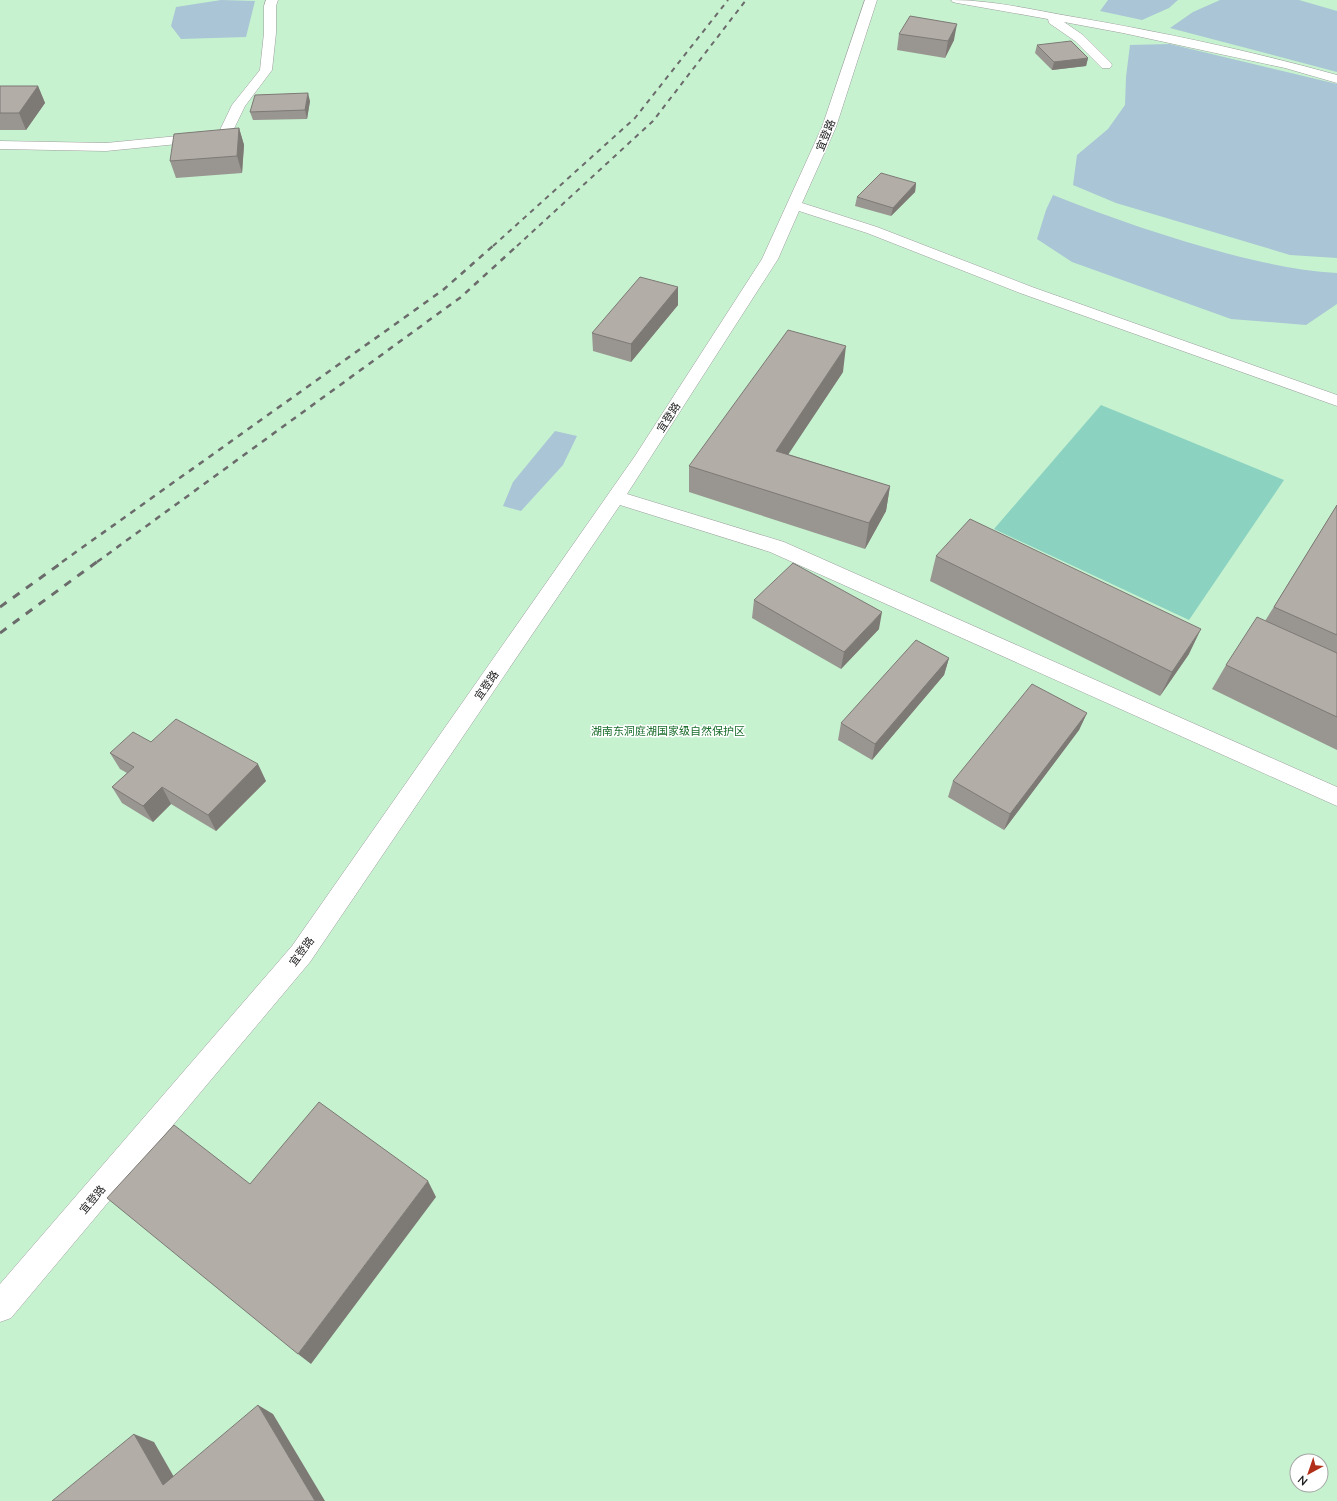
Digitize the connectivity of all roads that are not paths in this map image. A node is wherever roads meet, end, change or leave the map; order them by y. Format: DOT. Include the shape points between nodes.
graph roads {
  1 [pos="272,0"];
  2 [pos="871,0"];
  3 [pos="957,0"];
  4 [pos="1048,17"];
  5 [pos="1106,65"];
  6 [pos="1337,79"];
  7 [pos="0,145"];
  8 [pos="794,205"];
  9 [pos="1337,401"];
  10 [pos="615,497"];
  11 [pos="1337,797"];
  12 [pos="0,1308"];
  1 -- 7 [label="street" via="266,70 239,105 224,136 106,147"];
  2 -- 8 [label="street, 宜登路" via="829,127"];
  3 -- 4 [label="street"];
  4 -- 5 [label="street" via="1079,38"];
  4 -- 6 [label="street" via="1123,29 1287,65"];
  8 -- 9 [label="street" via="872,230 1026,290"];
  8 -- 10 [label="street, 宜登路" via="770,259"];
  10 -- 11 [label="street" via="777,547"];
  10 -- 12 [label="street, 宜登路" via="300,954"];
}
